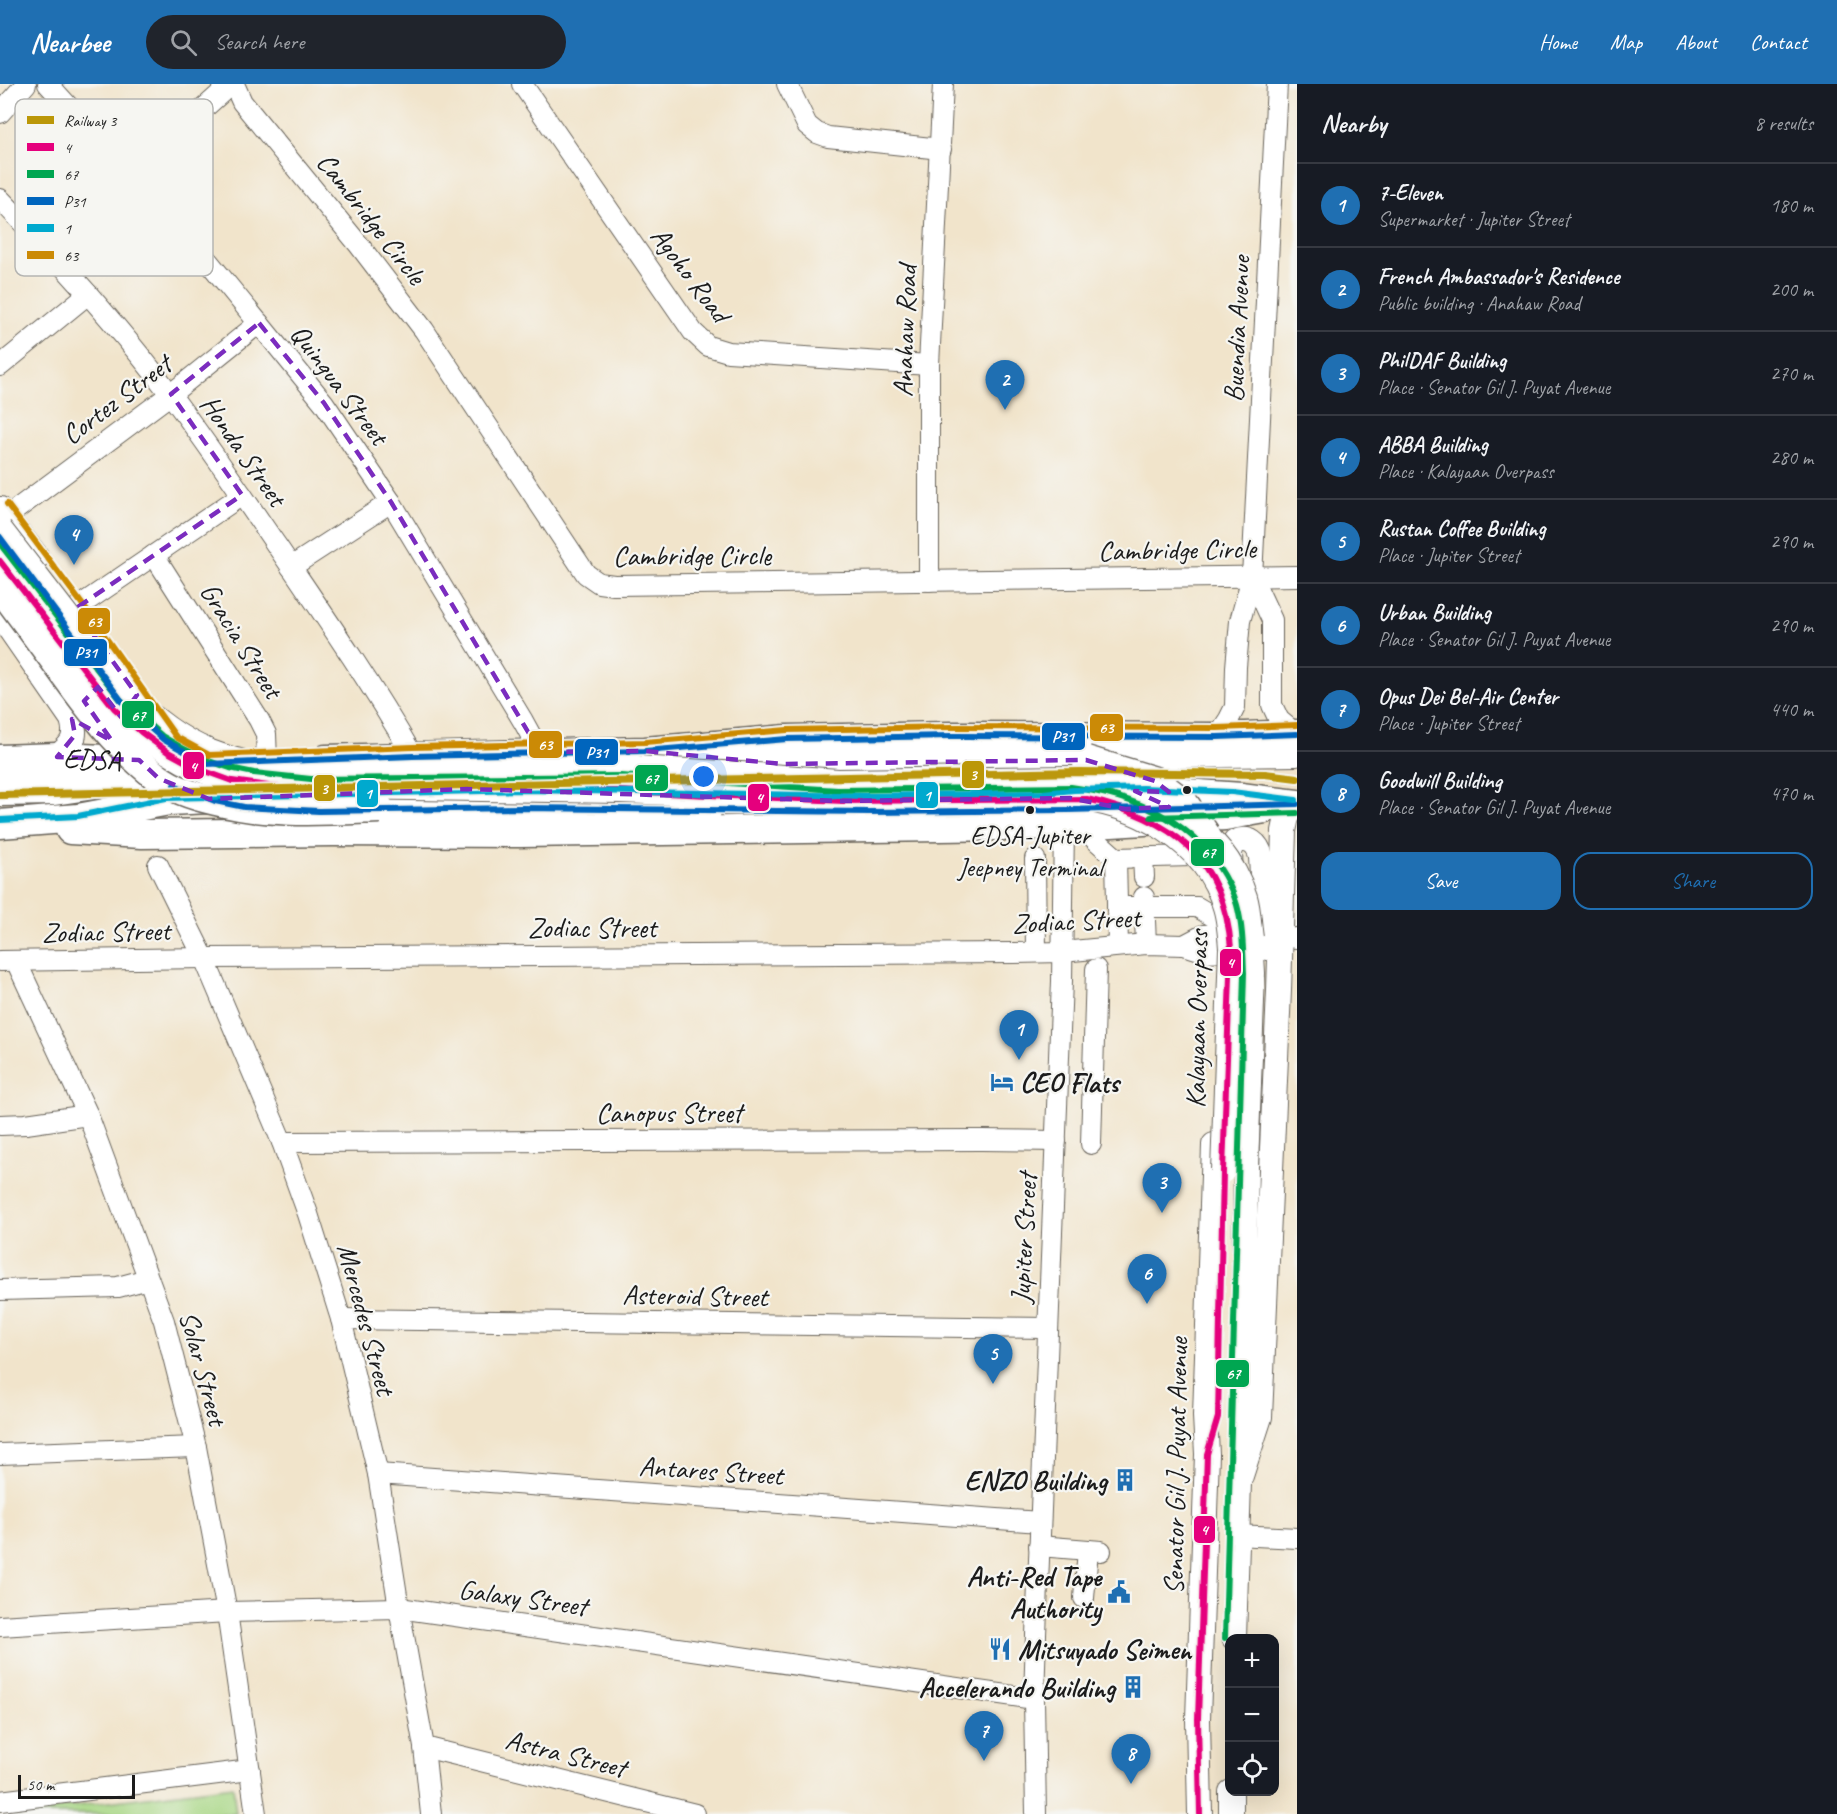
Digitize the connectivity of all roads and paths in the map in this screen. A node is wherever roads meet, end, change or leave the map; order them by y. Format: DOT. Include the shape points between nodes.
graph roads {
  1 [pos="26,84"];
  2 [pos="48,84"];
  3 [pos="232,84"];
  4 [pos="522,84"];
  5 [pos="787,84"];
  6 [pos="943,84"];
  7 [pos="1277,84"];
  8 [pos="62,99"];
  9 [pos="213,101"];
  10 [pos="0,113"];
  11 [pos="941,149"];
  12 [pos="0,199"];
  13 [pos="15,215"];
  14 [pos="213,267"];
  15 [pos="71,276"];
  16 [pos="88,294"];
  17 [pos="259,323"];
  18 [pos="4,355"];
  19 [pos="929,365"];
  20 [pos="171,394"];
  21 [pos="242,495"];
  22 [pos="391,502"];
  23 [pos="2,523"];
  24 [pos="154,555"];
  25 [pos="0,561"];
  26 [pos="291,567"];
  27 [pos="1297,576"];
  28 [pos="1252,577"];
  29 [pos="929,581"];
  30 [pos="0,587"];
  31 [pos="75,609"];
  32 [pos="0,615"];
  33 [pos="99,672"];
  34 [pos="59,699"];
  35 [pos="130,699"];
  36 [pos="72,719"];
  37 [pos="1217,736"];
  38 [pos="1297,741"];
  39 [pos="645,751"];
  40 [pos="540,752"];
  41 [pos="413,756"];
  42 [pos="1114,756"];
  43 [pos="57,757"];
  44 [pos="0,759"];
  45 [pos="267,761"];
  46 [pos="207,764"];
  47 [pos="0,774"];
  48 [pos="1114,781"];
  49 [pos="1297,791"];
  50 [pos="0,792"];
  51 [pos="1297,804"];
  52 [pos="0,812"];
  53 [pos="1152,821"];
  54 [pos="0,825"];
  55 [pos="1072,825"];
  56 [pos="1199,845"];
  57 [pos="1143,857"];
  58 [pos="1116,858"];
  59 [pos="1035,859"];
  60 [pos="159,865"];
  61 [pos="1144,894"];
  62 [pos="1117,907"];
  63 [pos="1221,935"];
  64 [pos="1146,944"];
  65 [pos="1118,946"];
  66 [pos="1036,952"];
  67 [pos="1062,952"];
  68 [pos="204,958"];
  69 [pos="8,961"];
  70 [pos="1096,969"];
  71 [pos="1220,988"];
  72 [pos="1279,991"];
  73 [pos="88,1115"];
  74 [pos="0,1125"];
  75 [pos="1056,1141"];
  76 [pos="282,1142"];
  77 [pos="1091,1144"];
  78 [pos="148,1279"];
  79 [pos="0,1290"];
  80 [pos="341,1319"];
  81 [pos="1047,1328"];
  82 [pos="1231,1373"];
  83 [pos="196,1447"];
  84 [pos="0,1454"];
  85 [pos="1207,1454"];
  86 [pos="378,1474"];
  87 [pos="1239,1482"];
  88 [pos="1040,1522"];
  89 [pos="1236,1535"];
  90 [pos="1297,1538"];
  91 [pos="1039,1546"];
  92 [pos="1084,1598"];
  93 [pos="399,1608"];
  94 [pos="227,1612"];
  95 [pos="0,1626"];
  96 [pos="1234,1634"];
  97 [pos="1034,1699"];
  98 [pos="424,1747"];
  99 [pos="250,1770"];
  100 [pos="1231,1796"];
  101 [pos="0,1801"];
  102 [pos="256,1814"];
  103 [pos="431,1814"];
  104 [pos="695,1814"];
  105 [pos="1036,1814"];
  106 [pos="1200,1814"];
  107 [pos="1231,1814"];
  1 -- 10 [label="street"];
  2 -- 8 [label="street, Quingua Street"];
  3 -- 9 [label="street"];
  3 -- 29 [label="street, Cambridge Circle" via="242,102 424,330 592,579 614,585"];
  4 -- 19 [label="street, Agoho Road" via="693,332 708,346 728,352"];
  5 -- 11 [label="street" via="807,125 817,133"];
  6 -- 11 [label="street, Anahaw Road"];
  7 -- 28 [label="street, Buendia Avenue"];
  11 -- 19 [label="street, Anahaw Road"];
  12 -- 13 [label="street, Honda Street"];
  14 -- 17 [label="street, Quingua Street"];
  15 -- 16 [label="street, Honda Street"];
  16 -- 18 [label="street"];
  16 -- 20 [label="street, Honda Street"];
  17 -- 20 [label="street, Cortez Street"];
  17 -- 22 [label="street, Quingua Street" via="324,403"];
  19 -- 29 [label="street, Anahaw Road"];
  20 -- 21 [label="street, Honda Street"];
  20 -- 23 [label="street, Cortez Street"];
  21 -- 24 [label="street"];
  21 -- 26 [label="street, Honda Street"];
  22 -- 26 [label="street"];
  22 -- 40 [label="street, Quingua Street"];
  23 -- 31 [label="main road"];
  23 -- 33 [label="main road"];
  23 -- 56 [label="main road, Kalayaan Overpass, bridge" via="126,692 168,729 197,747 238,762 319,770 620,767 838,781 1072,778 1119,786 1173,809"];
  24 -- 31 [label="street"];
  24 -- 45 [label="street, Gracia Street" via="259,720 266,734"];
  25 -- 82 [label="main road, Kalayaan Overpass, bridge" via="114,708 134,728 173,756 234,781 269,786 619,791 843,801 1079,798 1137,813 1159,825 1207,870 1225,905 1229,927 1224,1159"];
  26 -- 41 [label="street, Honda Street"];
  27 -- 28 [label="street, Cambridge Circle"];
  28 -- 29 [label="street, Cambridge Circle"];
  28 -- 37 [label="street, Buendia Avenue" via="1240,621 1235,707"];
  28 -- 38 [label="street, Buendia Avenue" via="1272,620 1272,705"];
  30 -- 51 [label="highway, bridge" via="94,715 158,778 215,801 244,807 318,811 522,808 869,812"];
  31 -- 35 [label="main road"];
  32 -- 34 [label="main road"];
  33 -- 34 [label="main road" via="99,684 88,699 70,703"];
  33 -- 35 [label="main road"];
  34 -- 36 [label="main road"];
  35 -- 36 [label="main road" via="111,723 98,727"];
  35 -- 46 [label="main road" via="170,744"];
  36 -- 43 [label="main road" via="75,735"];
  37 -- 38 [label="highway, EDSA"];
  37 -- 39 [label="highway, EDSA" via="811,739"];
  38 -- 42 [label="street" via="1138,758"];
  39 -- 40 [label="highway, EDSA"];
  39 -- 42 [label="street"];
  39 -- 56 [label="highway, bridge" via="783,764 1086,760 1155,781 1184,803"];
  40 -- 41 [label="highway, EDSA"];
  41 -- 45 [label="highway, EDSA"];
  42 -- 48 [label="street" via="1120,758 1125,770"];
  43 -- 44 [label="highway, EDSA"];
  43 -- 46 [label="highway, EDSA"];
  45 -- 46 [label="highway, EDSA"];
  46 -- 47 [label="street"];
  46 -- 50 [label="highway" via="54,791"];
  48 -- 49 [label="street" via="1205,781"];
  48 -- 52 [label="street" via="867,787 523,781 165,789 77,807"];
  51 -- 53 [label="highway" via="1225,816"];
  51 -- 54 [label="highway, EDSA" via="1139,789 1043,788 864,795 523,786 169,801 78,818"];
  51 -- 72 [label="main road" via="1287,817 1284,831"];
  53 -- 55 [label="highway"];
  53 -- 56 [label="main road, Senator Gil J. Puyat Avenue" via="1179,842"];
  54 -- 55 [label="highway" via="142,834"];
  55 -- 58 [label="street"];
  55 -- 67 [label="street, Jupiter Street"];
  56 -- 57 [label="street"];
  56 -- 63 [label="main road, Senator Gil J. Puyat Avenue" via="1204,872 1215,891"];
  56 -- 82 [label="main road, Kalayaan Overpass, bridge" via="1228,860 1245,898 1251,938 1246,1167"];
  57 -- 58 [label="street"];
  57 -- 61 [label="street"];
  58 -- 62 [label="street"];
  59 -- 66 [label="street"];
  60 -- 68 [label="street, Mercedes Street"];
  61 -- 62 [label="street"];
  61 -- 63 [label="street" via="1197,907"];
  61 -- 64 [label="street"];
  62 -- 65 [label="street"];
  63 -- 64 [label="street, Zodiac Street" via="1203,935 1184,945"];
  63 -- 71 [label="main road, Senator Gil J. Puyat Avenue"];
  64 -- 65 [label="street, Zodiac Street"];
  65 -- 67 [label="street, Zodiac Street"];
  66 -- 67 [label="street, Zodiac Street"];
  66 -- 68 [label="street, Zodiac Street"];
  67 -- 75 [label="street, Jupiter Street"];
  68 -- 69 [label="street, Zodiac Street"];
  68 -- 76 [label="street, Mercedes Street"];
  69 -- 73 [label="street, Solar Street"];
  70 -- 77 [label="street"];
  71 -- 72 [label="main road" via="1236,954 1230,851 1235,842 1245,839 1259,848 1266,961"];
  71 -- 85 [label="main road, Senator Gil J. Puyat Avenue" via="1205,1416"];
  72 -- 87 [label="main road" via="1260,1416"];
  73 -- 74 [label="street"];
  73 -- 78 [label="street, Solar Street"];
  75 -- 76 [label="street, Canopus Street"];
  75 -- 81 [label="street, Jupiter Street"];
  76 -- 80 [label="street, Mercedes Street"];
  78 -- 79 [label="street" via="117,1287"];
  78 -- 83 [label="street, Solar Street" via="164,1322"];
  80 -- 81 [label="street, Asteroid Street"];
  80 -- 86 [label="street, Mercedes Street"];
  81 -- 88 [label="street, Jupiter Street"];
  82 -- 85 [label="main road, Kalayaan Overpass"];
  82 -- 87 [label="main road, Kalayaan Overpass"];
  83 -- 84 [label="street"];
  83 -- 94 [label="street, Solar Street"];
  85 -- 106 [label="main road, Senator Gil J. Puyat Avenue" via="1198,1719"];
  86 -- 88 [label="street, Antares Street"];
  86 -- 93 [label="street, Mercedes Street"];
  87 -- 89 [label="main road"];
  88 -- 91 [label="street, Jupiter Street"];
  89 -- 90 [label="street"];
  89 -- 96 [label="main road"];
  91 -- 92 [label="street" via="1094,1551"];
  91 -- 97 [label="street, Jupiter Street"];
  93 -- 94 [label="street, Galaxy Street"];
  93 -- 97 [label="street, Galaxy Street"];
  93 -- 98 [label="street, Mercedes Street"];
  94 -- 95 [label="street, Galaxy Street"];
  94 -- 99 [label="street, Solar Street"];
  97 -- 105 [label="street, Jupiter Street"];
  98 -- 103 [label="street, Mercedes Street"];
  98 -- 104 [label="street, Astra Street"];
  99 -- 101 [label="street"];
  99 -- 102 [label="street, Solar Street"];
  100 -- 107 [label="main road"];
}
